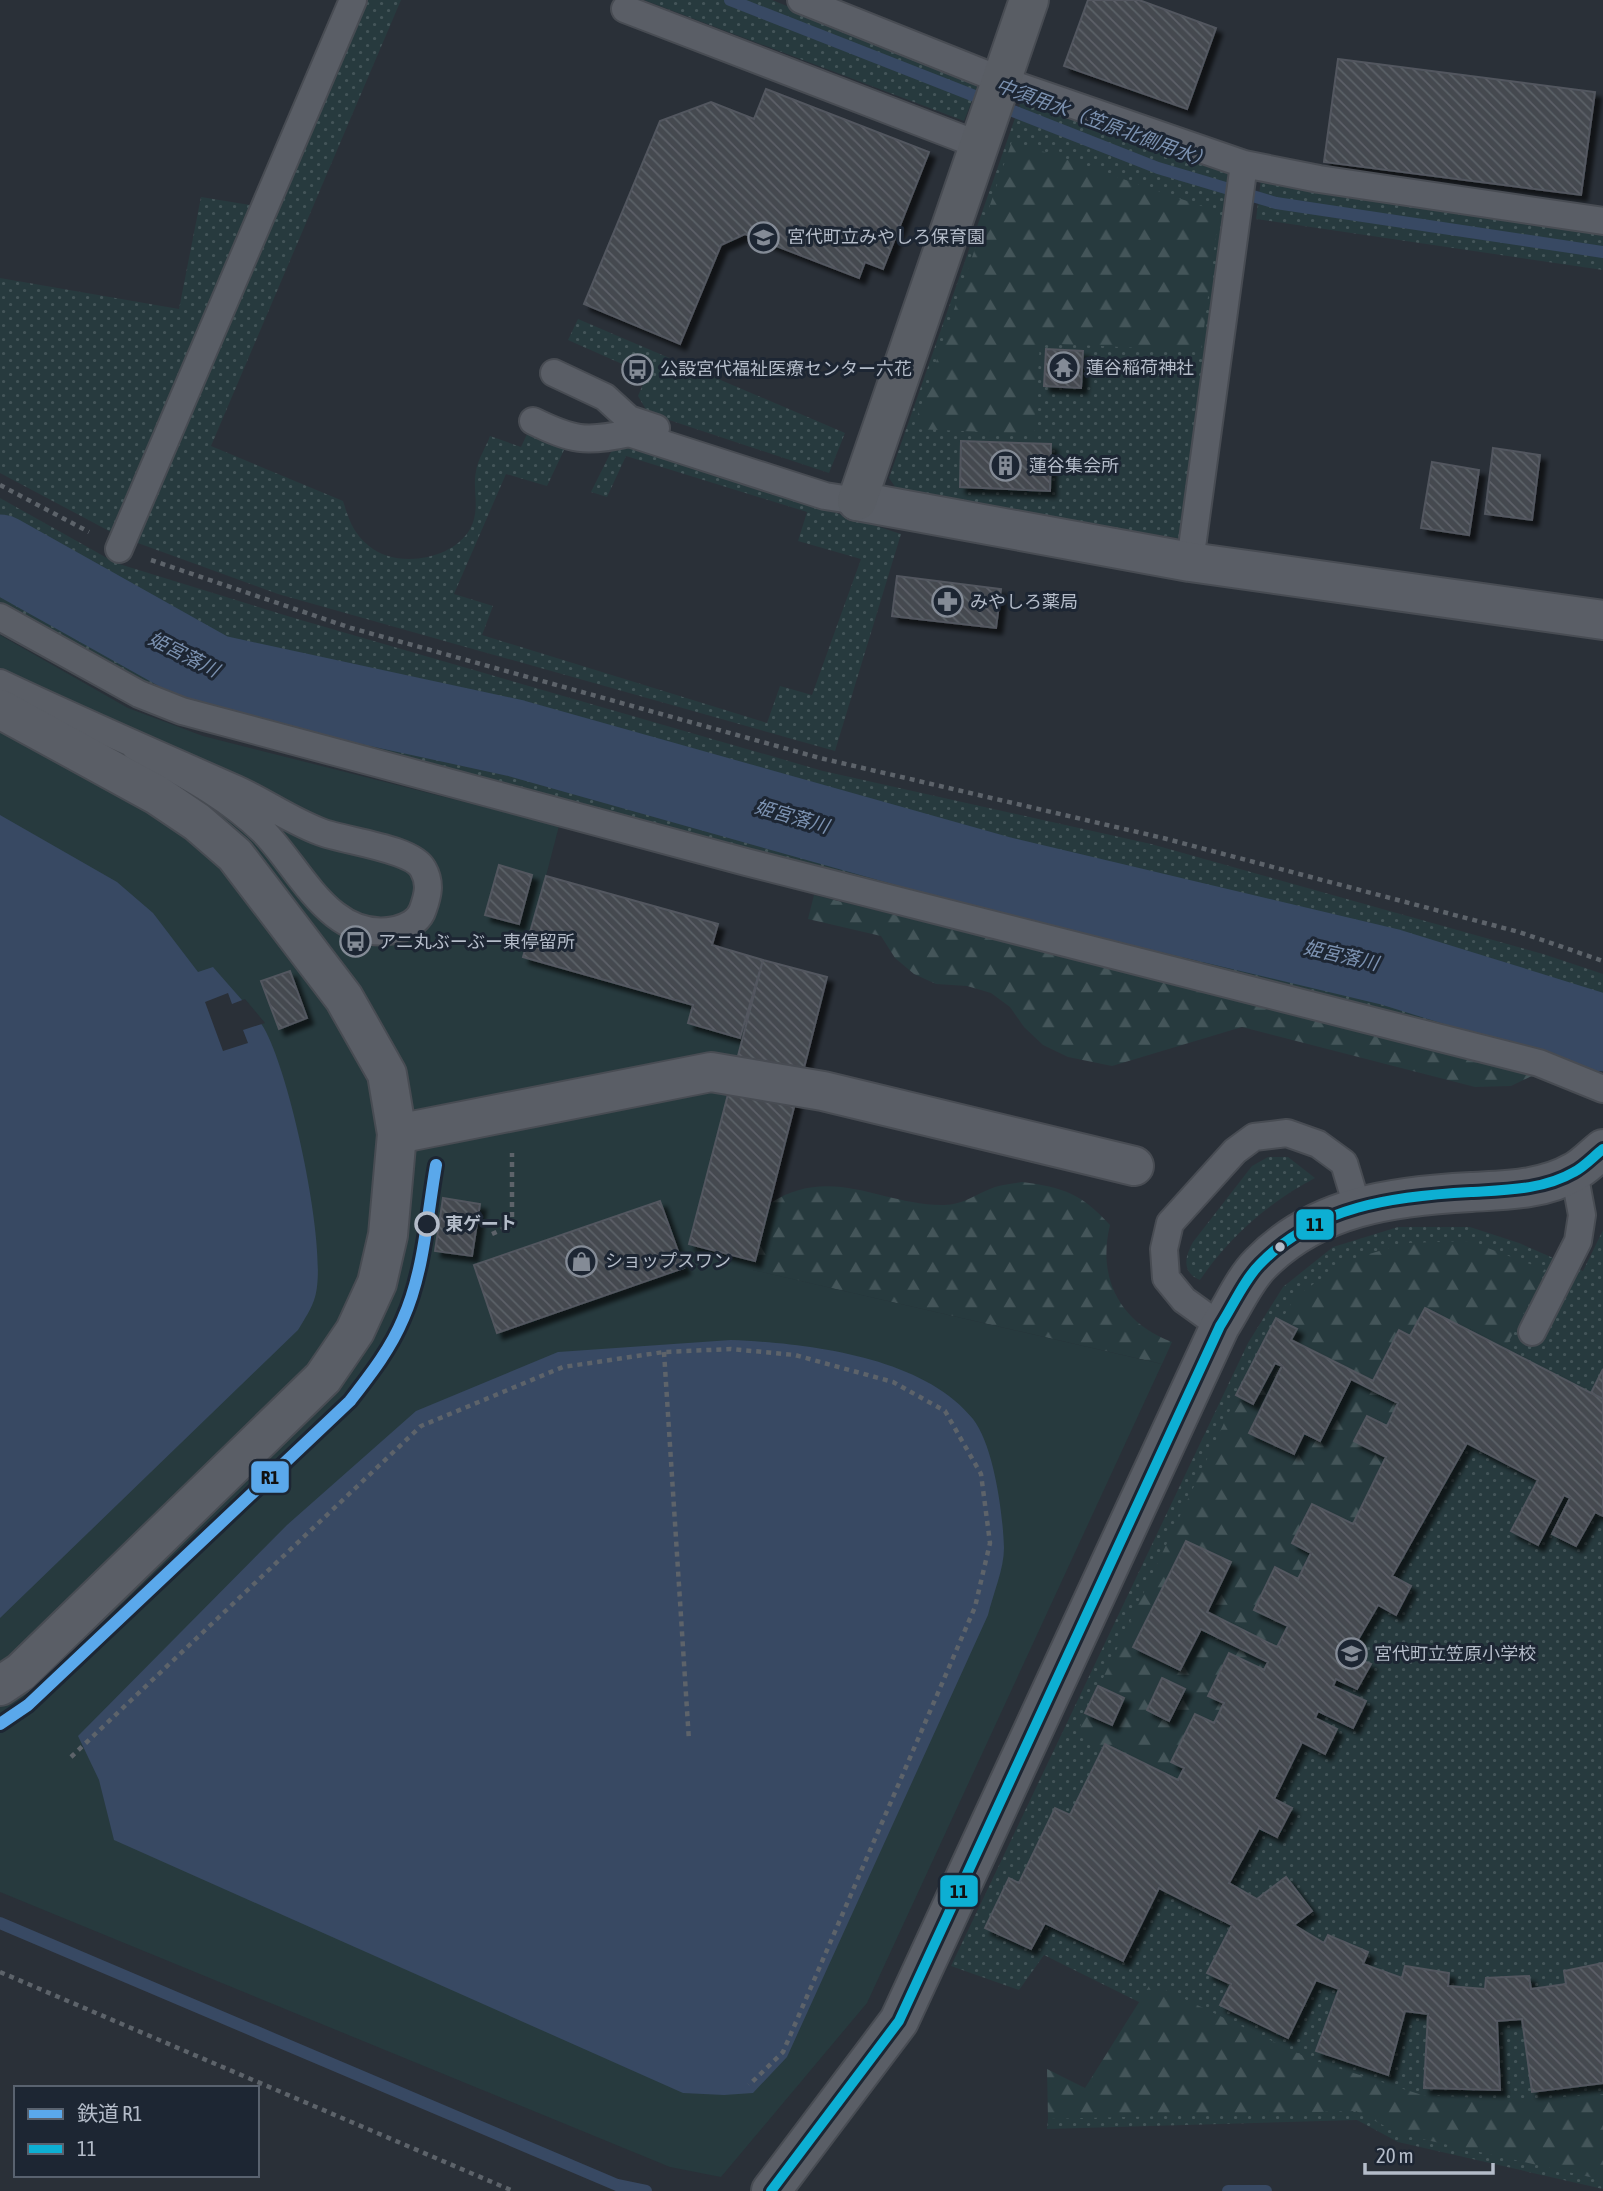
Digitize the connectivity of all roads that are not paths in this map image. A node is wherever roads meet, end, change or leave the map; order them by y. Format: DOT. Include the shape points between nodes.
graph roads {
  1 [pos="353,0"];
  2 [pos="802,0"];
  3 [pos="1029,0"];
  4 [pos="625,9"];
  5 [pos="1001,80"];
  6 [pos="979,145"];
  7 [pos="1244,164"];
  8 [pos="1603,221"];
  9 [pos="554,373"];
  10 [pos="629,419"];
  11 [pos="533,421"];
  12 [pos="583,439"];
  13 [pos="857,501"];
  14 [pos="120,549"];
  15 [pos="1191,562"];
  16 [pos="0,617"];
  17 [pos="1603,621"];
  18 [pos="0,683"];
  19 [pos="0,709"];
  20 [pos="135,747"];
  21 [pos="1603,1089"];
  22 [pos="397,1134"];
  23 [pos="1603,1149"];
  24 [pos="1134,1166"];
  25 [pos="1574,1172"];
  26 [pos="1357,1206"];
  27 [pos="1220,1326"];
  28 [pos="1532,1332"];
  29 [pos="0,1686"];
  30 [pos="771,2191"];
  1 -- 14 [label="lane"];
  2 -- 5 [label="lane"];
  3 -- 5 [label="street"];
  4 -- 6 [label="lane"];
  5 -- 6 [label="street"];
  5 -- 7 [label="lane"];
  6 -- 13 [label="street"];
  7 -- 8 [label="lane"];
  7 -- 15 [label="lane"];
  9 -- 10 [label="lane" via="605,397"];
  10 -- 12 [label="lane" via="598,425"];
  10 -- 13 [label="lane" via="830,484"];
  11 -- 12 [label="lane" via="571,439"];
  12 -- 13 [label="lane" via="629,433 825,496"];
  13 -- 15 [label="street"];
  15 -- 17 [label="street"];
  16 -- 21 [label="lane" via="139,695 182,711 760,865 1539,1063"];
  18 -- 20 [label="lane"];
  19 -- 22 [label="street" via="157,795 234,855 344,998 387,1074"];
  20 -- 20 [label="lane" via="239,790 320,832 406,855 422,866 429,882 421,914 407,927 387,931 339,919 263,831 213,790"];
  22 -- 24 [label="street" via="710,1072 823,1091"];
  22 -- 29 [label="street" via="388,1234 377,1283 355,1331 323,1378 21,1672"];
  23 -- 25 [label="street"];
  25 -- 26 [label="street" via="1524,1189 1407,1195"];
  25 -- 28 [label="lane" via="1582,1215 1578,1241"];
  26 -- 27 [label="street" via="1286,1240 1258,1266"];
  26 -- 27 [label="lane" via="1344,1163 1318,1144 1287,1133 1254,1137 1235,1151 1170,1223 1164,1249 1166,1278 1184,1300"];
  27 -- 30 [label="street" via="899,2021"];
}
